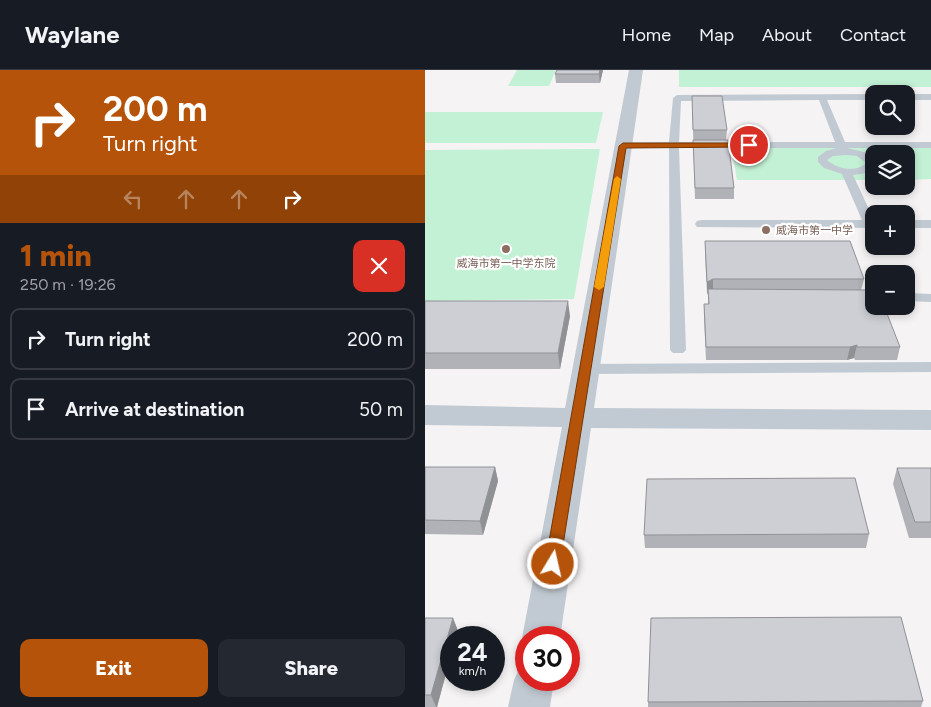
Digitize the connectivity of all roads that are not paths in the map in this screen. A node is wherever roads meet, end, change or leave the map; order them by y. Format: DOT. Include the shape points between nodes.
graph roads {
  1 [pos="635,70"];
  2 [pos="822,97"];
  3 [pos="865,97"];
  4 [pos="915,97"];
  5 [pos="931,97"];
  6 [pos="675,145"];
  7 [pos="931,145"];
  8 [pos="623,146"];
  9 [pos="843,148"];
  10 [pos="846,171"];
  11 [pos="865,210"];
  12 [pos="701,224"];
  13 [pos="865,224"];
  14 [pos="915,224"];
  15 [pos="931,224"];
  16 [pos="836,297"];
  17 [pos="865,297"];
  18 [pos="915,298"];
  19 [pos="931,298"];
  20 [pos="679,350"];
  21 [pos="931,367"];
  22 [pos="585,368"];
  23 [pos="425,415"];
  24 [pos="577,418"];
  25 [pos="931,420"];
  26 [pos="543,626"];
  27 [pos="531,691"];
  28 [pos="529,707"];
  1 -- 8 [label="street"];
  2 -- 3 [label="lane"];
  2 -- 6 [label="lane" via="677,98"];
  2 -- 9 [label="lane"];
  4 -- 5 [label="lane"];
  6 -- 8 [label="lane"];
  6 -- 9 [label="lane"];
  6 -- 20 [label="lane"];
  7 -- 9 [label="lane"];
  8 -- 22 [label="street"];
  9 -- 10 [label="lane" via="822,159 826,165"];
  9 -- 10 [label="lane" via="867,157 871,163 867,169"];
  10 -- 11 [label="lane"];
  12 -- 13 [label="lane"];
  14 -- 15 [label="lane"];
  16 -- 17 [label="lane"];
  18 -- 19 [label="lane"];
  21 -- 22 [label="lane"];
  22 -- 24 [label="street"];
  23 -- 24 [label="street"];
  24 -- 25 [label="street"];
  24 -- 26 [label="street"];
  27 -- 28 [label="street"];
}
